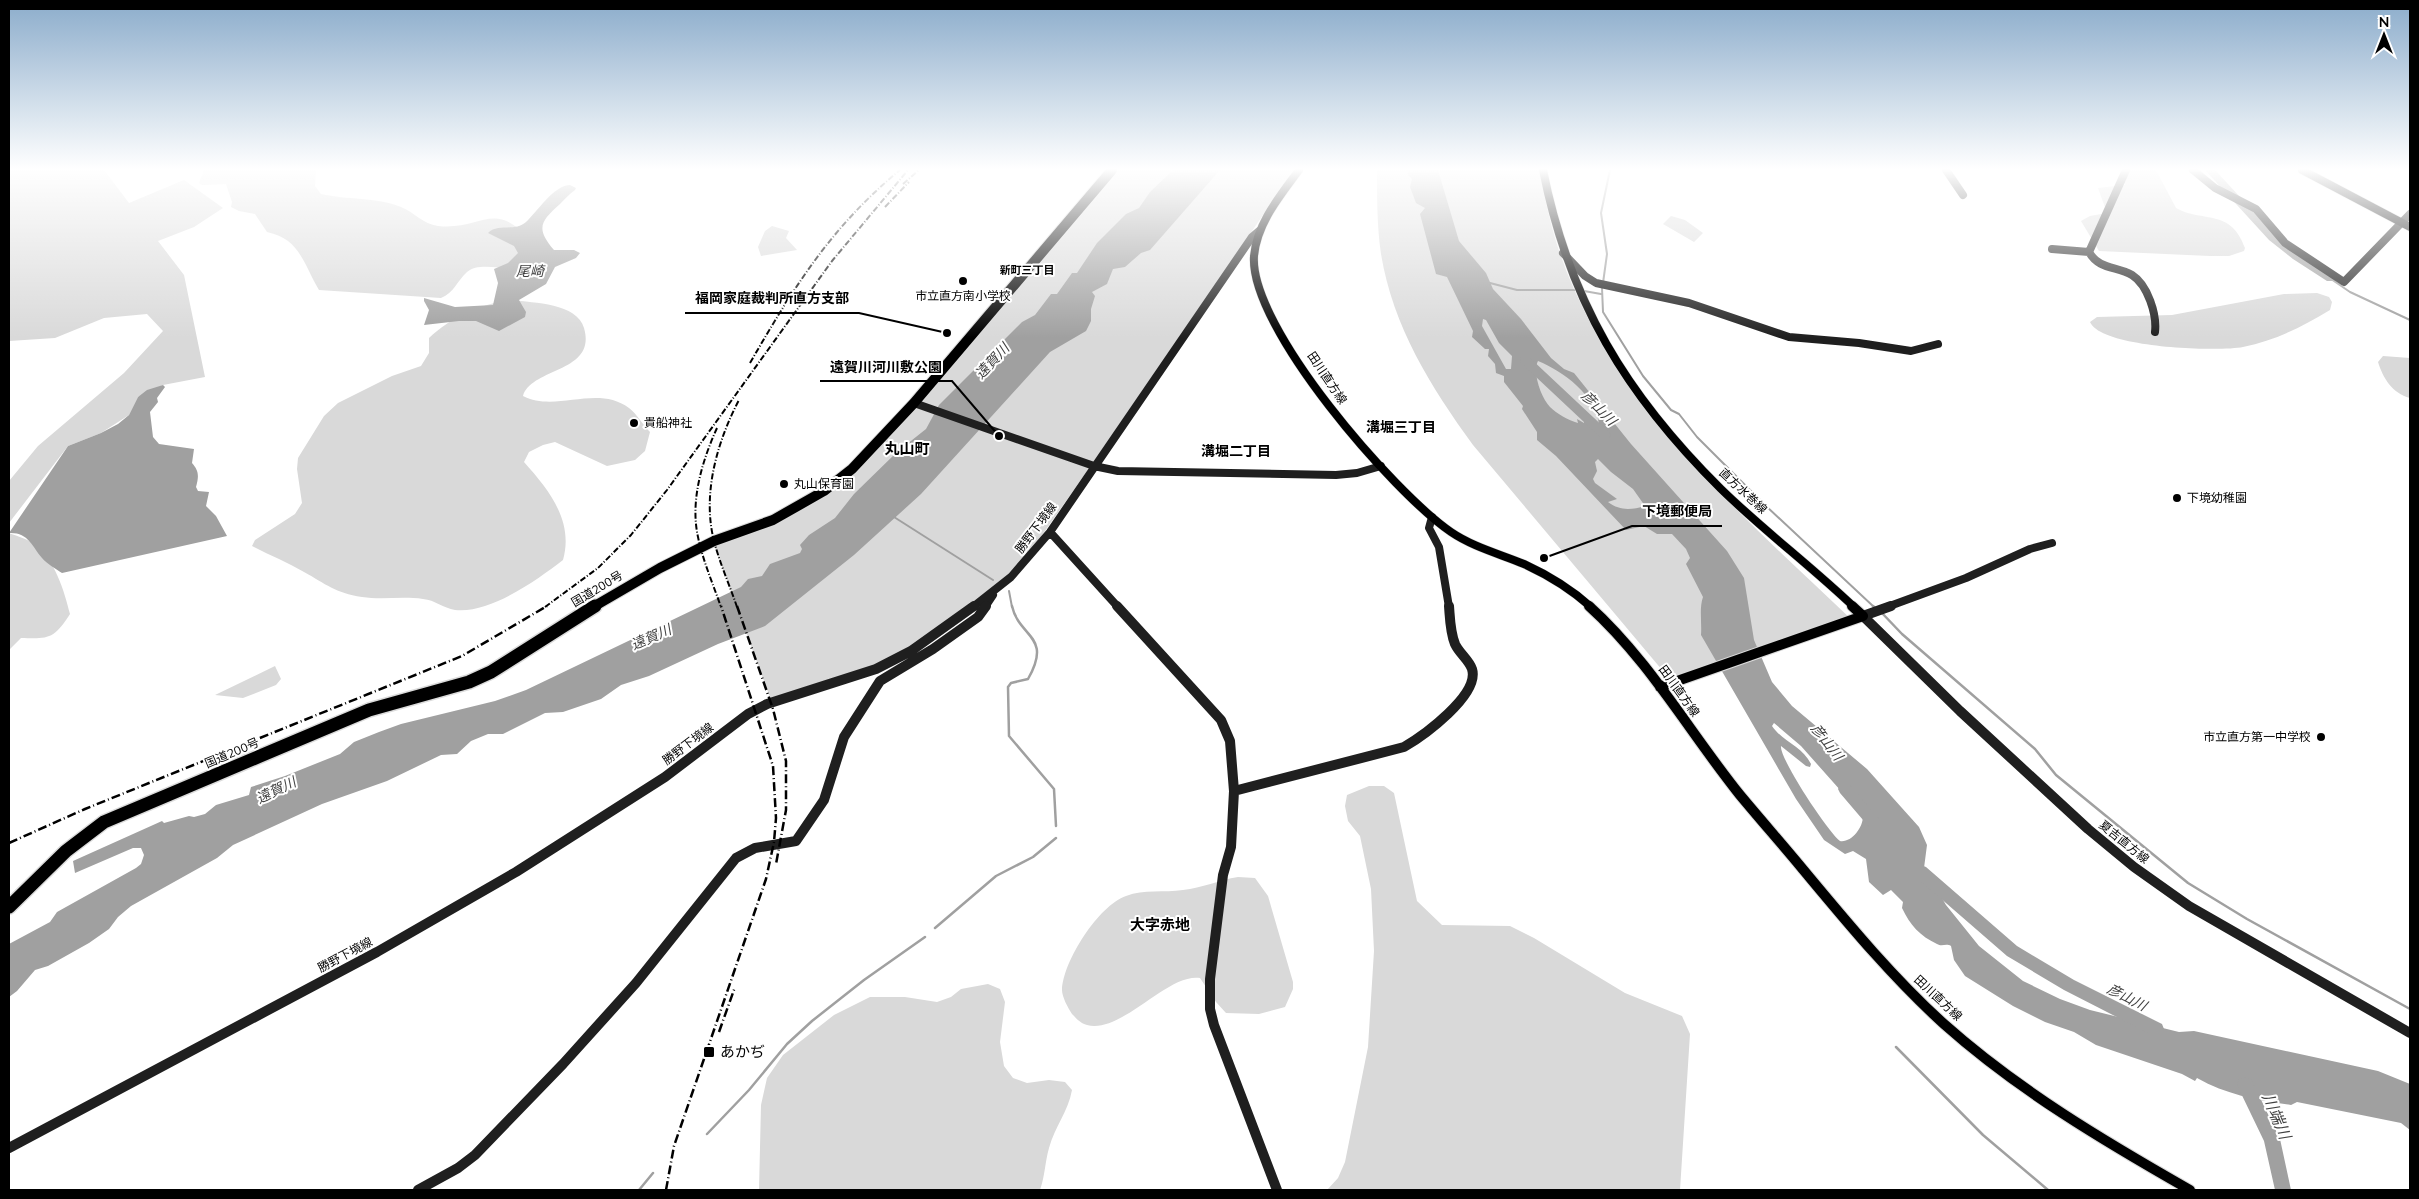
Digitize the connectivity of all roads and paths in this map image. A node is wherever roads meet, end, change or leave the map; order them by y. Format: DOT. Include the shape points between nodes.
graph roads {
  1 [pos="1065,226"];
  2 [pos="1262,226"];
  3 [pos="1555,226"];
  4 [pos="2101,226"];
  5 [pos="2270,226"];
  6 [pos="2404,226"];
  7 [pos="1259,231"];
  8 [pos="2052,249"];
  9 [pos="2090,252"];
  10 [pos="1563,253"];
  11 [pos="2155,332"];
  12 [pos="1938,344"];
  13 [pos="916,403"];
  14 [pos="1091,465"];
  15 [pos="1382,466"];
  16 [pos="1432,517"];
  17 [pos="1050,532"];
  18 [pos="2052,544"];
  19 [pos="995,591"];
  20 [pos="1859,618"];
  21 [pos="1663,686"];
  22 [pos="1234,791"];
  23 [pos="9,907"];
  24 [pos="2410,1033"];
  25 [pos="9,1148"];
  26 [pos="418,1190"];
  27 [pos="1276,1190"];
  28 [pos="2190,1190"];
  1 -- 13 [label="highway, 国道200号"];
  2 -- 7 [label="main road, 田川直方線"];
  3 -- 10 [label="main road, 直方水巻線"];
  4 -- 9 [label="street"];
  5 -- 6 [label="street" via="2285,243 2344,282"];
  7 -- 14 [label="street, 勝野下境線"];
  7 -- 15 [label="main road, 田川直方線" via="1254,262 1260,296 1328,406"];
  8 -- 9 [label="street"];
  9 -- 11 [label="street" via="2097,261 2136,277 2154,311"];
  10 -- 12 [label="street" via="1596,283 1689,303 1777,334 1911,351"];
  10 -- 20 [label="main road, 直方水巻線" via="1600,336 1630,383 1664,426 1721,489 1803,559"];
  13 -- 14 [label="street"];
  13 -- 23 [label="highway, 国道200号" via="852,469 804,504 773,520 714,541 660,568 498,668 469,682 369,710 104,822 84,833"];
  14 -- 15 [label="street" via="1125,472 1336,476"];
  14 -- 17 [label="street, 勝野下境線"];
  15 -- 16 [label="main road, 田川直方線"];
  16 -- 21 [label="main road, 田川直方線" via="1461,538 1528,566 1573,593 1604,620"];
  16 -- 22 [label="street" via="1429,528 1441,555 1451,628 1456,644 1472,668 1468,690 1429,732 1404,747"];
  17 -- 19 [label="street, 勝野下境線"];
  17 -- 22 [label="street" via="1221,720 1230,740"];
  18 -- 20 [label="street" via="2030,549 1966,578"];
  19 -- 25 [label="street, 勝野下境線" via="897,659 876,669 767,704 748,714 665,777 516,872 377,952"];
  19 -- 26 [label="street" via="978,617 880,681 844,737 824,800 796,841 755,848 736,858 636,983 563,1064 475,1155"];
  20 -- 21 [label="main road"];
  20 -- 24 [label="street, 夏吉直方線" via="2088,829 2134,867 2189,906"];
  21 -- 28 [label="main road, 田川直方線" via="1740,795 1842,919 1885,967 1939,1019 2002,1072"];
  22 -- 27 [label="street" via="1231,848 1223,875 1210,979 1210,1009"];
}
